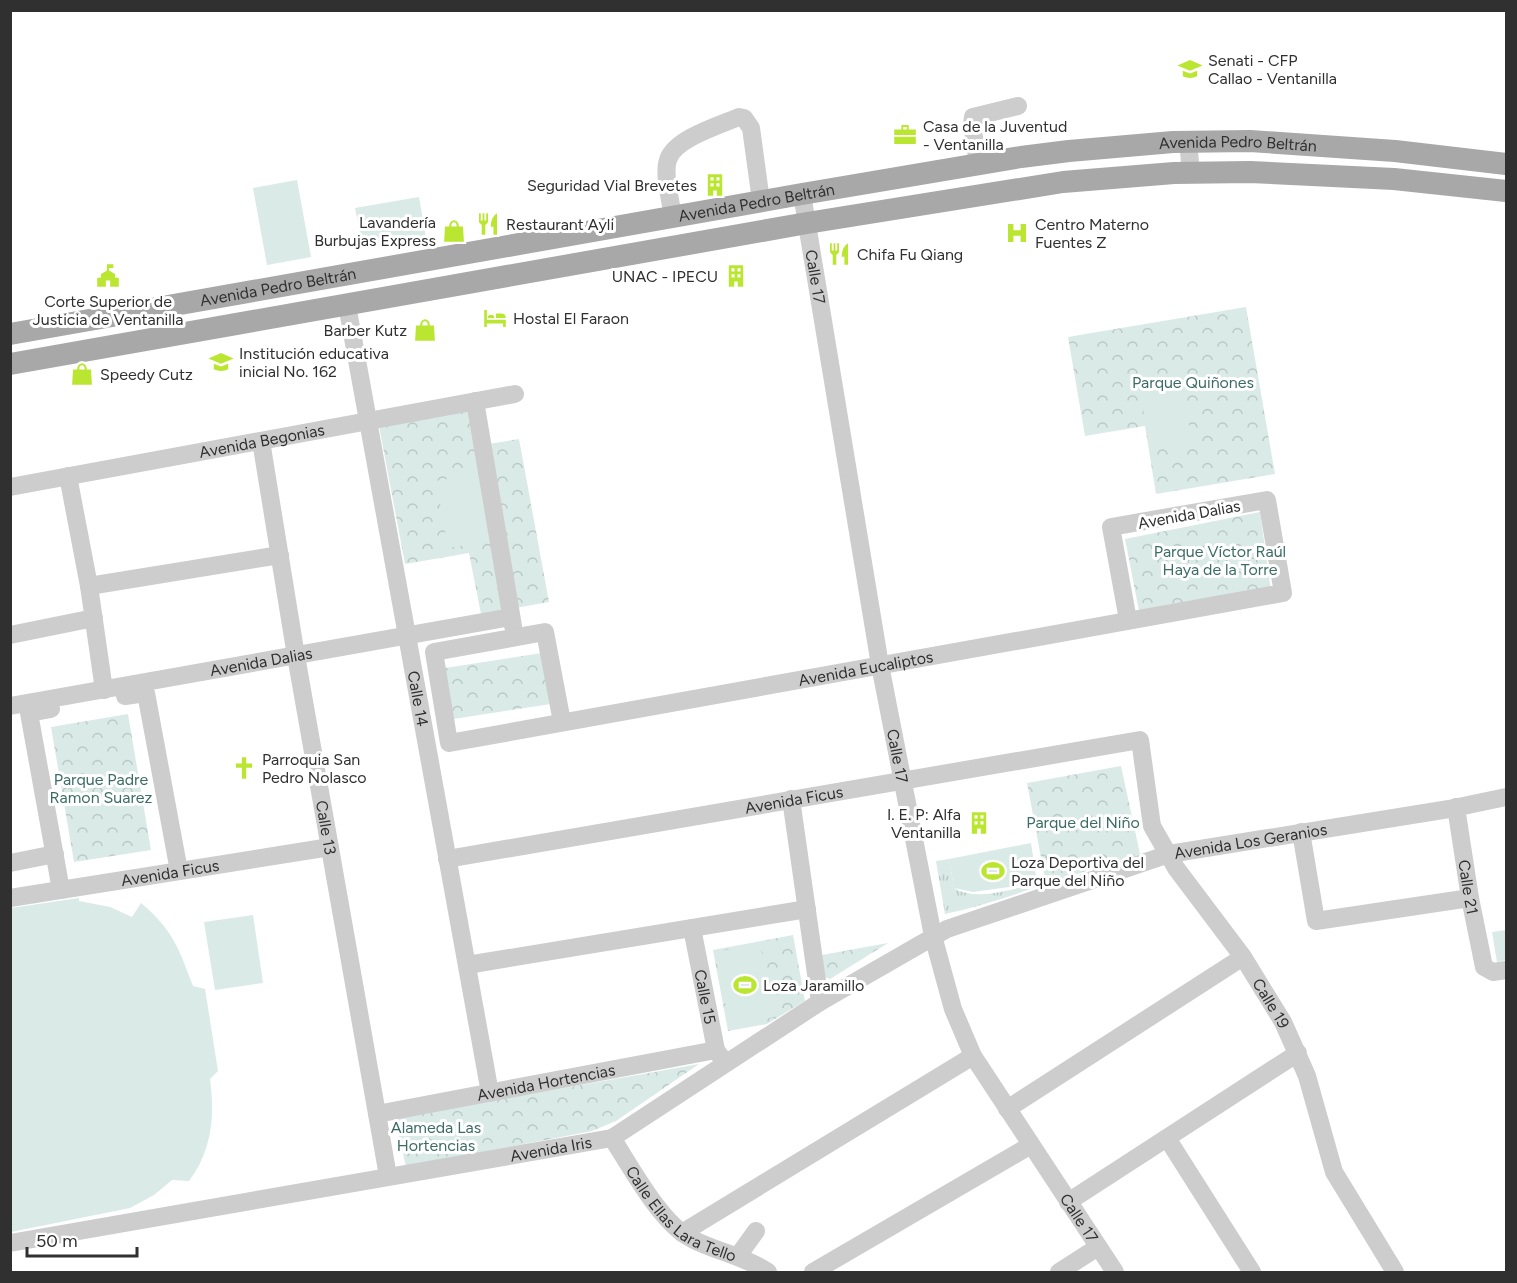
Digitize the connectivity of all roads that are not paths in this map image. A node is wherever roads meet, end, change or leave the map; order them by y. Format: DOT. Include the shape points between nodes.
graph roads {
  1 [pos="1018,106"];
  2 [pos="1188,141"];
  3 [pos="978,164"];
  4 [pos="1506,164"];
  5 [pos="1191,173"];
  6 [pos="1506,191"];
  7 [pos="802,194"];
  8 [pos="761,201"];
  9 [pos="673,217"];
  10 [pos="807,223"];
  11 [pos="347,305"];
  12 [pos="158,307"];
  13 [pos="10,334"];
  14 [pos="163,337"];
  15 [pos="10,364"];
  16 [pos="515,394"];
  17 [pos="475,401"];
  18 [pos="368,421"];
  19 [pos="261,441"];
  20 [pos="68,476"];
  21 [pos="10,487"];
  22 [pos="280,555"];
  23 [pos="89,586"];
  24 [pos="1283,592"];
  25 [pos="511,617"];
  26 [pos="94,618"];
  27 [pos="1128,620"];
  28 [pos="10,636"];
  29 [pos="407,636"];
  30 [pos="515,637"];
  31 [pos="296,656"];
  32 [pos="880,665"];
  33 [pos="104,690"];
  34 [pos="10,706"];
  35 [pos="561,722"];
  36 [pos="1140,740"];
  37 [pos="449,743"];
  38 [pos="903,780"];
  39 [pos="1506,797"];
  40 [pos="791,800"];
  41 [pos="1456,807"];
  42 [pos="1301,832"];
  43 [pos="330,847"];
  44 [pos="55,854"];
  45 [pos="1169,854"];
  46 [pos="447,859"];
  47 [pos="10,863"];
  48 [pos="179,871"];
  49 [pos="61,890"];
  50 [pos="10,898"];
  51 [pos="1470,898"];
  52 [pos="807,909"];
  53 [pos="692,928"];
  54 [pos="933,936"];
  55 [pos="1243,957"];
  56 [pos="467,965"];
  57 [pos="1506,970"];
  58 [pos="820,1002"];
  59 [pos="1298,1053"];
  60 [pos="973,1056"];
  61 [pos="721,1057"];
  62 [pos="490,1093"];
  63 [pos="1007,1109"];
  64 [pos="377,1114"];
  65 [pos="612,1138"];
  66 [pos="1167,1138"];
  67 [pos="1031,1145"];
  68 [pos="388,1176"];
  69 [pos="1068,1202"];
  70 [pos="756,1231"];
  71 [pos="682,1233"];
  72 [pos="10,1243"];
  73 [pos="1098,1248"];
  74 [pos="738,1256"];
  75 [pos="768,1272"];
  76 [pos="813,1272"];
  77 [pos="1059,1272"];
  78 [pos="1115,1272"];
  79 [pos="1251,1272"];
  80 [pos="1395,1272"];
  1 -- 3 [label="street" via="973,117"];
  2 -- 3 [label="main road, Avenida Pedro Beltrán" via="1069,151"];
  2 -- 4 [label="main road, Avenida Pedro Beltrán" via="1343,147"];
  2 -- 5 [label="street"];
  3 -- 7 [label="main road, Avenida Pedro Beltrán"];
  5 -- 6 [label="main road, Avenida Pedro Beltrán" via="1394,179"];
  5 -- 10 [label="main road, Avenida Pedro Beltrán" via="1063,182"];
  7 -- 8 [label="main road, Avenida Pedro Beltrán"];
  7 -- 10 [label="street, Calle 17"];
  8 -- 9 [label="main road, Avenida Pedro Beltrán"];
  8 -- 9 [label="street" via="751,128 739,117 689,138 673,151 666,170"];
  9 -- 12 [label="main road, Avenida Pedro Beltrán"];
  10 -- 11 [label="main road, Avenida Pedro Beltrán"];
  10 -- 32 [label="street, Calle 17"];
  11 -- 14 [label="main road, Avenida Pedro Beltrán"];
  11 -- 18 [label="street, Calle 14"];
  12 -- 13 [label="main road, Avenida Pedro Beltrán"];
  12 -- 14 [label="main road"];
  14 -- 15 [label="main road, Avenida Pedro Beltrán"];
  16 -- 17 [label="street, Avenida Begonias"];
  17 -- 18 [label="street, Avenida Begonias"];
  17 -- 25 [label="street"];
  18 -- 19 [label="street, Avenida Begonias"];
  18 -- 29 [label="street, Calle 14"];
  19 -- 20 [label="street, Avenida Begonias"];
  19 -- 22 [label="street, Calle 13"];
  20 -- 21 [label="street, Avenida Begonias"];
  20 -- 23 [label="street"];
  22 -- 23 [label="street"];
  22 -- 31 [label="street, Calle 13"];
  23 -- 26 [label="street"];
  24 -- 27 [label="street, Avenida Eucaliptos"];
  24 -- 27 [label="street, Avenida Dalias" via="1267,500 1112,527"];
  25 -- 29 [label="street, Avenida Dalias"];
  25 -- 30 [label="street"];
  26 -- 28 [label="street"];
  26 -- 33 [label="street"];
  27 -- 32 [label="street, Avenida Eucaliptos"];
  29 -- 31 [label="street, Avenida Dalias"];
  29 -- 46 [label="street, Calle 14"];
  30 -- 35 [label="street" via="546,632"];
  30 -- 37 [label="street, Calle 14" via="434,652"];
  31 -- 33 [label="street, Avenida Dalias"];
  31 -- 43 [label="street, Calle 13"];
  32 -- 35 [label="street, Avenida Eucaliptos"];
  32 -- 38 [label="street, Calle 17"];
  33 -- 34 [label="street, Avenida Dalias"];
  35 -- 37 [label="street, Avenida Eucaliptos"];
  36 -- 38 [label="street, Avenida Ficus"];
  36 -- 45 [label="street, Calle 19" via="1152,826"];
  38 -- 40 [label="street, Avenida Ficus"];
  38 -- 54 [label="street, Calle 17"];
  39 -- 41 [label="street, Avenida Los Geranios"];
  40 -- 46 [label="street, Avenida Ficus"];
  40 -- 52 [label="street"];
  41 -- 42 [label="street, Avenida Los Geranios"];
  41 -- 51 [label="street, Calle 21"];
  42 -- 45 [label="street, Avenida Los Geranios"];
  42 -- 51 [label="street" via="1316,921"];
  43 -- 48 [label="street, Avenida Ficus"];
  43 -- 64 [label="street, Calle 13"];
  44 -- 47 [label="street"];
  44 -- 48 [label="street" via="29,713 146,693"];
  44 -- 49 [label="street"];
  45 -- 54 [label="street, Avenida Los Geranios"];
  45 -- 55 [label="street, Calle 19"];
  46 -- 56 [label="street, Calle 14"];
  48 -- 49 [label="street, Avenida Ficus"];
  49 -- 50 [label="street, Avenida Ficus"];
  51 -- 57 [label="street, Calle 21" via="1484,967 1493,972"];
  52 -- 53 [label="street"];
  52 -- 58 [label="street"];
  53 -- 56 [label="street"];
  53 -- 61 [label="street, Calle 15"];
  54 -- 58 [label="street, Avenida Iris"];
  54 -- 60 [label="street, Calle 17" via="953,1009"];
  55 -- 59 [label="street, Calle 19"];
  55 -- 63 [label="street"];
  56 -- 62 [label="street, Calle 14"];
  58 -- 61 [label="street, Avenida Iris"];
  59 -- 66 [label="street"];
  59 -- 80 [label="street, Calle 19" via="1334,1172"];
  60 -- 63 [label="street, Calle 17"];
  60 -- 71 [label="street"];
  61 -- 62 [label="street, Avenida Hortencias"];
  61 -- 65 [label="street, Avenida Iris"];
  62 -- 64 [label="street, Avenida Hortencias"];
  63 -- 67 [label="street, Calle 17"];
  64 -- 68 [label="street, Calle 13"];
  65 -- 68 [label="street, Avenida Iris"];
  65 -- 71 [label="street, Calle Ellas Lara Tello" via="656,1204"];
  66 -- 69 [label="street"];
  66 -- 79 [label="street"];
  67 -- 69 [label="street, Calle 17"];
  67 -- 76 [label="street"];
  68 -- 72 [label="street, Avenida Iris"];
  69 -- 73 [label="street, Calle 17"];
  70 -- 74 [label="street"];
  71 -- 74 [label="street, Calle Ellas Lara Tello"];
  73 -- 77 [label="street"];
  73 -- 78 [label="street, Calle 17"];
  74 -- 75 [label="street, Calle Ellas Lara Tello"];
}
